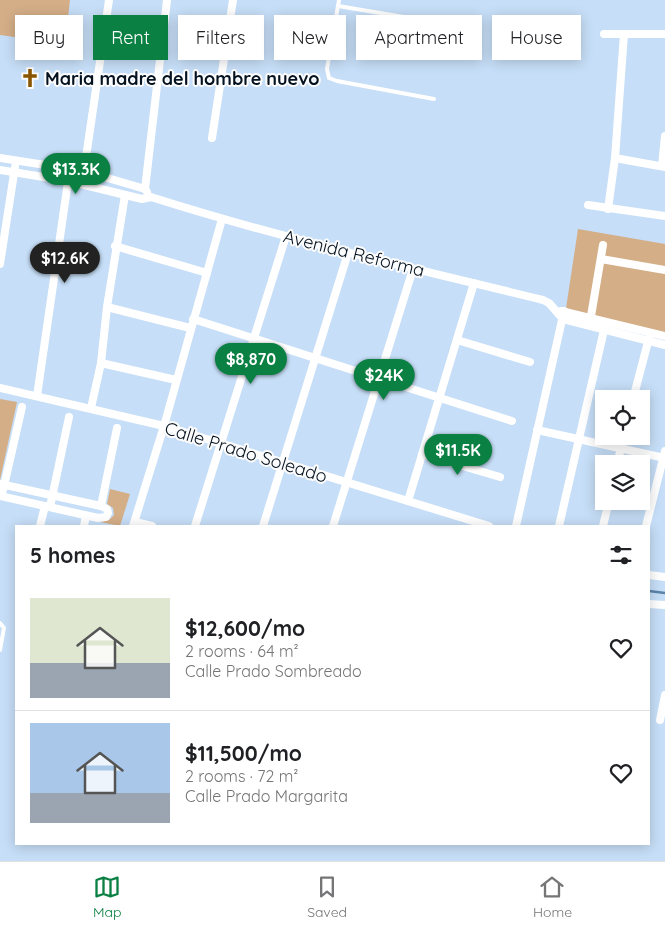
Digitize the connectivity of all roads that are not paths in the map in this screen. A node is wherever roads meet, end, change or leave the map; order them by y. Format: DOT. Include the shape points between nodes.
graph roads {
  1 [pos="109,0"];
  2 [pos="167,0"];
  3 [pos="233,0"];
  4 [pos="339,0"];
  5 [pos="338,6"];
  6 [pos="392,15"];
  7 [pos="604,34"];
  8 [pos="624,34"];
  9 [pos="665,34"];
  10 [pos="434,99"];
  11 [pos="665,136"];
  12 [pos="212,138"];
  13 [pos="0,158"];
  14 [pos="615,158"];
  15 [pos="15,160"];
  16 [pos="663,166"];
  17 [pos="70,168"];
  18 [pos="0,170"];
  19 [pos="84,171"];
  20 [pos="14,172"];
  21 [pos="68,181"];
  22 [pos="145,188"];
  23 [pos="125,195"];
  24 [pos="151,197"];
  25 [pos="588,205"];
  26 [pos="608,208"];
  27 [pos="665,216"];
  28 [pos="222,220"];
  29 [pos="286,236"];
  30 [pos="603,245"];
  31 [pos="116,246"];
  32 [pos="348,253"];
  33 [pos="601,259"];
  34 [pos="0,264"];
  35 [pos="413,269"];
  36 [pos="665,270"];
  37 [pos="207,273"];
  38 [pos="474,283"];
  39 [pos="106,307"];
  40 [pos="564,315"];
  41 [pos="193,319"];
  42 [pos="590,322"];
  43 [pos="190,328"];
  44 [pos="604,330"];
  45 [pos="652,333"];
  46 [pos="665,336"];
  47 [pos="254,339"];
  48 [pos="457,340"];
  49 [pos="648,341"];
  50 [pos="665,345"];
  51 [pos="315,358"];
  52 [pos="530,362"];
  53 [pos="101,363"];
  54 [pos="379,379"];
  55 [pos="176,380"];
  56 [pos="0,388"];
  57 [pos="635,390"];
  58 [pos="37,396"];
  59 [pos="439,398"];
  60 [pos="22,406"];
  61 [pos="91,408"];
  62 [pos="69,417"];
  63 [pos="512,421"];
  64 [pos="164,426"];
  65 [pos="117,428"];
  66 [pos="538,430"];
  67 [pos="579,439"];
  68 [pos="221,444"];
  69 [pos="622,445"];
  70 [pos="621,448"];
  71 [pos="422,454"];
  72 [pos="619,455"];
  73 [pos="664,456"];
  74 [pos="283,463"];
  75 [pos="500,476"];
  76 [pos="347,482"];
  77 [pos="2,485"];
  78 [pos="52,495"];
  79 [pos="1,496"];
  80 [pos="408,501"];
  81 [pos="101,506"];
  82 [pos="47,507"];
  83 [pos="607,510"];
  84 [pos="86,516"];
  85 [pos="134,524"];
  86 [pos="40,525"];
  87 [pos="84,525"];
  88 [pos="195,525"];
  89 [pos="264,525"];
  90 [pos="333,525"];
  91 [pos="486,525"];
  92 [pos="516,525"];
  93 [pos="559,525"];
  94 [pos="603,525"];
  95 [pos="646,525"];
  96 [pos="650,575"];
  97 [pos="665,577"];
  98 [pos="650,604"];
  99 [pos="665,605"];
  100 [pos="0,623"];
  101 [pos="0,650"];
  102 [pos="665,695"];
  103 [pos="660,720"];
  1 -- 19 [label="street"];
  2 -- 22 [label="street"];
  3 -- 12 [label="street"];
  4 -- 5 [label="lane"];
  5 -- 6 [label="lane"];
  5 -- 10 [label="lane" via="327,69 329,78"];
  7 -- 8 [label="street"];
  8 -- 9 [label="street"];
  8 -- 14 [label="street"];
  11 -- 16 [label="street"];
  13 -- 15 [label="street"];
  14 -- 16 [label="street"];
  14 -- 26 [label="street"];
  15 -- 17 [label="street"];
  15 -- 20 [label="street"];
  17 -- 19 [label="street"];
  17 -- 21 [label="street"];
  18 -- 20 [label="street, Avenida Reforma"];
  19 -- 22 [label="street"];
  20 -- 21 [label="street, Avenida Reforma"];
  20 -- 34 [label="street"];
  21 -- 23 [label="street, Avenida Reforma"];
  21 -- 58 [label="street"];
  22 -- 24 [label="street"];
  23 -- 24 [label="street, Avenida Reforma" via="142,199"];
  23 -- 31 [label="street"];
  24 -- 28 [label="street, Avenida Reforma"];
  25 -- 26 [label="street"];
  26 -- 27 [label="street"];
  28 -- 29 [label="street, Avenida Reforma"];
  28 -- 37 [label="street"];
  29 -- 32 [label="street, Avenida Reforma"];
  29 -- 47 [label="street"];
  30 -- 33 [label="street"];
  31 -- 37 [label="street"];
  31 -- 39 [label="street"];
  32 -- 35 [label="street, Avenida Reforma"];
  32 -- 51 [label="street"];
  33 -- 36 [label="street"];
  33 -- 42 [label="street"];
  35 -- 38 [label="street, Avenida Reforma"];
  35 -- 54 [label="street"];
  37 -- 41 [label="street"];
  38 -- 40 [label="street, Avenida Reforma" via="543,300"];
  38 -- 48 [label="street"];
  39 -- 43 [label="street"];
  39 -- 53 [label="street"];
  40 -- 42 [label="street, Avenida Reforma"];
  40 -- 66 [label="street"];
  41 -- 43 [label="street"];
  41 -- 47 [label="street"];
  42 -- 44 [label="street, Avenida Reforma"];
  42 -- 45 [label="street, Avenida Reforma"];
  43 -- 55 [label="street"];
  44 -- 49 [label="street, Avenida Reforma"];
  44 -- 67 [label="street"];
  45 -- 46 [label="street, Avenida Reforma"];
  45 -- 49 [label="street"];
  47 -- 51 [label="street"];
  47 -- 68 [label="street"];
  48 -- 52 [label="street"];
  48 -- 59 [label="street"];
  49 -- 50 [label="street, Avenida Reforma"];
  49 -- 57 [label="street"];
  51 -- 54 [label="street"];
  51 -- 74 [label="street"];
  53 -- 55 [label="street"];
  53 -- 61 [label="street"];
  54 -- 59 [label="street"];
  54 -- 76 [label="street"];
  55 -- 64 [label="street"];
  56 -- 58 [label="street, Calle Prado Soleado"];
  58 -- 61 [label="street, Calle Prado Soleado"];
  59 -- 63 [label="street"];
  59 -- 71 [label="street"];
  60 -- 77 [label="street"];
  61 -- 64 [label="street, Calle Prado Soleado"];
  62 -- 78 [label="street"];
  64 -- 68 [label="street, Calle Prado Soleado"];
  64 -- 85 [label="street"];
  65 -- 81 [label="street"];
  66 -- 67 [label="street"];
  66 -- 92 [label="street"];
  67 -- 70 [label="street"];
  67 -- 93 [label="street"];
  68 -- 74 [label="street, Calle Prado Soleado"];
  68 -- 88 [label="street"];
  69 -- 70 [label="street"];
  70 -- 72 [label="street"];
  70 -- 73 [label="street"];
  71 -- 75 [label="street"];
  71 -- 80 [label="street"];
  73 -- 95 [label="street"];
  74 -- 76 [label="street, Calle Prado Soleado"];
  74 -- 89 [label="street"];
  76 -- 80 [label="street, Calle Prado Soleado"];
  76 -- 90 [label="street"];
  77 -- 78 [label="street"];
  77 -- 79 [label="street"];
  78 -- 81 [label="street"];
  78 -- 82 [label="street"];
  79 -- 82 [label="street"];
  80 -- 91 [label="street, Calle Prado Soleado"];
  81 -- 84 [label="street" via="107,509 106,516"];
  82 -- 84 [label="street"];
  82 -- 86 [label="street"];
  83 -- 94 [label="street"];
  84 -- 87 [label="street"];
  96 -- 97 [label="street"];
  98 -- 99 [label="street"];
  100 -- 101 [label="lane" via="4,628"];
  102 -- 103 [label="street"];
}
